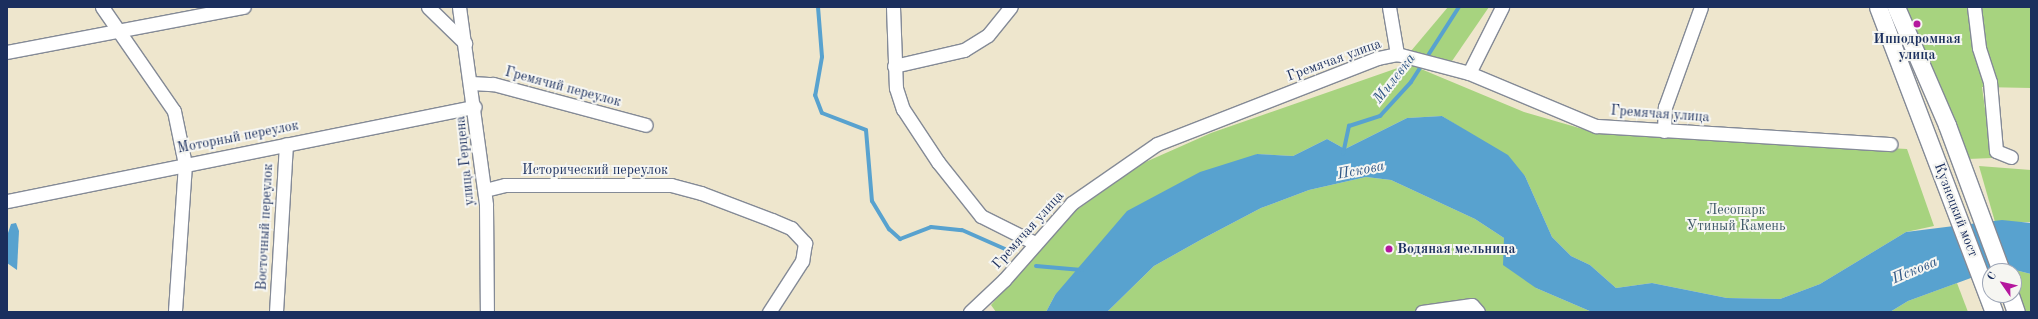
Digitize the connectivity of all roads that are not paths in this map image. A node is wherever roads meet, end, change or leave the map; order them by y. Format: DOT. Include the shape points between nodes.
graph roads {
  1 [pos="102,7"];
  2 [pos="244,7"];
  3 [pos="428,7"];
  4 [pos="459,7"];
  5 [pos="893,7"];
  6 [pos="1011,7"];
  7 [pos="1389,7"];
  8 [pos="1502,7"];
  9 [pos="1701,7"];
  10 [pos="1878,7"];
  11 [pos="1896,7"];
  12 [pos="1974,7"];
  13 [pos="120,31"];
  14 [pos="465,44"];
  15 [pos="7,52"];
  16 [pos="1403,56"];
  17 [pos="894,66"];
  18 [pos="1469,73"];
  19 [pos="471,83"];
  20 [pos="475,107"];
  21 [pos="646,125"];
  22 [pos="1664,131"];
  23 [pos="286,144"];
  24 [pos="1890,144"];
  25 [pos="2011,157"];
  26 [pos="185,164"];
  27 [pos="485,190"];
  28 [pos="7,201"];
  29 [pos="1032,246"];
  30 [pos="1998,263"];
  31 [pos="174,312"];
  32 [pos="276,312"];
  33 [pos="487,312"];
  34 [pos="769,312"];
  35 [pos="970,312"];
  36 [pos="1422,312"];
  37 [pos="1478,312"];
  38 [pos="1994,312"];
  1 -- 13 [label="street"];
  2 -- 13 [label="street"];
  3 -- 14 [label="street"];
  4 -- 14 [label="street, улица Герцена"];
  5 -- 17 [label="street"];
  6 -- 17 [label="street" via="977,44 964,50"];
  7 -- 16 [label="street"];
  8 -- 18 [label="street"];
  9 -- 22 [label="street" via="1665,107"];
  10 -- 38 [label="street, Кузнецкий мост"];
  11 -- 30 [label="street, Кузнецкий мост" via="1947,125"];
  12 -- 25 [label="street" via="1979,48 1990,82 1996,151"];
  13 -- 15 [label="street"];
  13 -- 26 [label="street" via="174,111"];
  14 -- 19 [label="street, улица Герцена"];
  16 -- 18 [label="street, Гремячая улица"];
  16 -- 29 [label="street, Гремячая улица" via="1378,58 1157,144 1072,203"];
  17 -- 29 [label="street" via="903,109 938,162 981,216"];
  18 -- 22 [label="street, Гремячая улица" via="1596,126"];
  19 -- 20 [label="street, улица Герцена"];
  19 -- 21 [label="street, Гремячий переулок" via="493,84"];
  20 -- 23 [label="street, Моторный переулок"];
  20 -- 27 [label="street, улица Герцена"];
  22 -- 24 [label="street, Гремячая улица"];
  23 -- 26 [label="street, Моторный переулок"];
  23 -- 32 [label="street, Восточный переулок"];
  26 -- 28 [label="street, Моторный переулок"];
  26 -- 31 [label="street"];
  27 -- 33 [label="street, улица Герцена"];
  27 -- 34 [label="street, Исторический переулок" via="513,185 671,185 701,193 772,220 790,228 805,243 802,261"];
  29 -- 35 [label="street, Гремячая улица" via="1004,280"];
  36 -- 37 [label="street" via="1472,305"];
}
